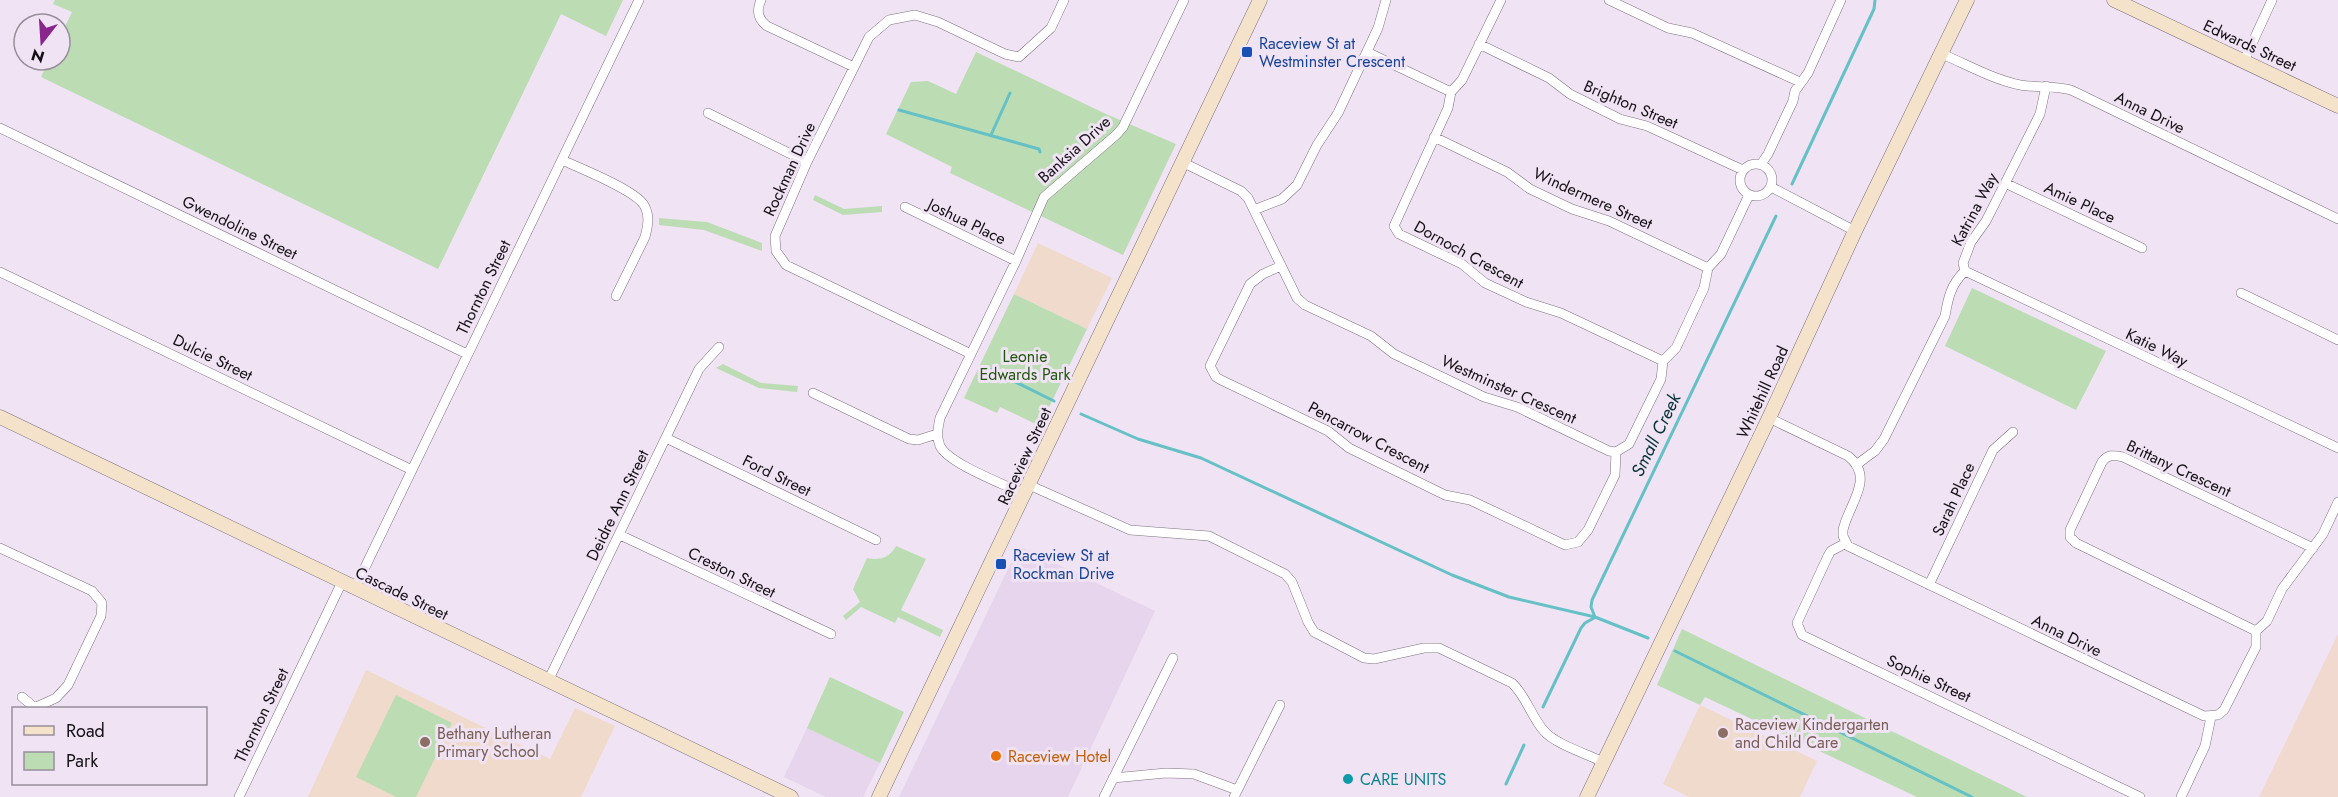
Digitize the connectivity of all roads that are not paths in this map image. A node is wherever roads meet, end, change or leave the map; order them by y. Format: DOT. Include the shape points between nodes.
graph roads {
  1 [pos="639,0"];
  2 [pos="761,0"];
  3 [pos="1064,0"];
  4 [pos="1184,0"];
  5 [pos="1260,0"];
  6 [pos="1386,0"];
  7 [pos="1501,0"];
  8 [pos="1610,0"];
  9 [pos="1841,0"];
  10 [pos="1967,0"];
  11 [pos="2114,0"];
  12 [pos="2272,0"];
  13 [pos="1479,44"];
  14 [pos="1368,52"];
  15 [pos="1942,54"];
  16 [pos="2244,61"];
  17 [pos="854,67"];
  18 [pos="1800,82"];
  19 [pos="2046,86"];
  20 [pos="1451,92"];
  21 [pos="2338,106"];
  22 [pos="708,113"];
  23 [pos="0,128"];
  24 [pos="1434,137"];
  25 [pos="562,160"];
  26 [pos="807,162"];
  27 [pos="1182,162"];
  28 [pos="1761,164"];
  29 [pos="1743,170"];
  30 [pos="2005,183"];
  31 [pos="1771,187"];
  32 [pos="1749,195"];
  33 [pos="904,207"];
  34 [pos="1254,210"];
  35 [pos="2338,219"];
  36 [pos="1855,231"];
  37 [pos="2142,248"];
  38 [pos="1016,261"];
  39 [pos="1281,266"];
  40 [pos="1708,268"];
  41 [pos="1965,271"];
  42 [pos="0,272"];
  43 [pos="2241,293"];
  44 [pos="616,296"];
  45 [pos="2338,340"];
  46 [pos="719,347"];
  47 [pos="467,354"];
  48 [pos="971,354"];
  49 [pos="1663,361"];
  50 [pos="813,393"];
  51 [pos="0,417"];
  52 [pos="1769,418"];
  53 [pos="2013,432"];
  54 [pos="937,434"];
  55 [pos="666,438"];
  56 [pos="2338,448"];
  57 [pos="1616,452"];
  58 [pos="1856,465"];
  59 [pos="412,470"];
  60 [pos="1026,489"];
  61 [pos="2338,502"];
  62 [pos="620,535"];
  63 [pos="876,540"];
  64 [pos="1846,543"];
  65 [pos="0,548"];
  66 [pos="2313,548"];
  67 [pos="342,582"];
  68 [pos="1929,585"];
  69 [pos="355,588"];
  70 [pos="2256,631"];
  71 [pos="831,634"];
  72 [pos="1173,658"];
  73 [pos="548,681"];
  74 [pos="22,697"];
  75 [pos="1280,705"];
  76 [pos="35,707"];
  77 [pos="38,707"];
  78 [pos="2211,717"];
  79 [pos="1603,762"];
  80 [pos="1113,778"];
  81 [pos="1236,794"];
  82 [pos="239,797"];
  83 [pos="791,797"];
  84 [pos="879,797"];
  85 [pos="1104,797"];
  86 [pos="1587,797"];
  87 [pos="2140,797"];
  88 [pos="2181,797"];
  1 -- 25 [label="street, Thornton Street"];
  2 -- 17 [label="street" via="759,16 767,26"];
  3 -- 17 [label="street, Rockman Drive" via="1051,28 1019,57 915,15 889,20 875,31"];
  4 -- 38 [label="street, Banksia Drive" via="1123,127 1044,197"];
  5 -- 27 [label="street, Raceview Street"];
  6 -- 14 [label="street"];
  7 -- 13 [label="street, Dornoch Crescent"];
  8 -- 18 [label="street"];
  9 -- 18 [label="street" via="1808,73"];
  10 -- 15 [label="street, Whitehill Road"];
  11 -- 16 [label="street, Edwards Street"];
  12 -- 16 [label="street"];
  13 -- 20 [label="street, Dornoch Crescent" via="1462,80"];
  13 -- 29 [label="street, Brighton Street" via="1550,78 1570,94 1620,119 1647,126"];
  14 -- 20 [label="street"];
  14 -- 34 [label="street" via="1297,185 1282,199"];
  15 -- 19 [label="street, Anna Drive" via="1997,79"];
  15 -- 36 [label="street, Whitehill Road"];
  16 -- 21 [label="street, Edwards Street"];
  17 -- 26 [label="street, Rockman Drive"];
  18 -- 28 [label="street"];
  19 -- 30 [label="street, Katrina Way" via="2040,114"];
  19 -- 35 [label="street, Anna Drive" via="2071,90"];
  20 -- 24 [label="street, Dornoch Crescent" via="1449,108"];
  22 -- 26 [label="street"];
  23 -- 47 [label="street, Gwendoline Street"];
  24 -- 40 [label="street, Windermere Street" via="1507,172 1530,189 1572,210 1609,221"];
  24 -- 49 [label="street, Dornoch Crescent" via="1397,217 1394,226 1399,234 1462,264 1485,283 1561,313"];
  25 -- 44 [label="street" via="638,197 647,211 645,237"];
  25 -- 47 [label="street, Thornton Street"];
  26 -- 48 [label="street, Rockman Drive" via="775,236 776,251 786,265"];
  27 -- 34 [label="street, Westminster Crescent" via="1241,191"];
  27 -- 60 [label="street, Raceview Street"];
  28 -- 29 [label="street"];
  28 -- 31 [label="street" via="1770,171"];
  29 -- 32 [label="street" via="1740,184"];
  30 -- 37 [label="street, Amie Place"];
  30 -- 41 [label="street, Katrina Way" via="1971,242 1963,263"];
  31 -- 32 [label="street" via="1761,196"];
  31 -- 36 [label="street"];
  32 -- 40 [label="street" via="1720,254"];
  33 -- 38 [label="street, Joshua Place"];
  34 -- 39 [label="street, Westminster Crescent"];
  36 -- 52 [label="street, Whitehill Road"];
  38 -- 48 [label="street, Banksia Drive"];
  39 -- 57 [label="street, Westminster Crescent" via="1297,298 1371,336 1394,354"];
  39 -- 57 [label="street, Pencarrow Crescent" via="1250,284 1210,366 1221,380 1328,431 1349,448 1445,495 1470,500 1565,544 1578,542 1588,530 1615,475"];
  40 -- 49 [label="street" via="1704,288 1676,348"];
  41 -- 56 [label="street, Katie Way"];
  41 -- 58 [label="street, Katrina Way" via="1955,280 1945,316 1884,439"];
  42 -- 59 [label="street, Dulcie Street"];
  43 -- 45 [label="street"];
  46 -- 55 [label="street, Deidre Ann Street" via="699,369"];
  47 -- 59 [label="street, Thornton Street"];
  48 -- 54 [label="street" via="940,418"];
  49 -- 57 [label="street" via="1661,378 1629,444"];
  50 -- 54 [label="street" via="909,439"];
  51 -- 67 [label="street, Cascade Street"];
  52 -- 58 [label="street" via="1848,456"];
  52 -- 79 [label="street, Whitehill Road"];
  53 -- 68 [label="street, Sarah Place" via="1993,450"];
  54 -- 60 [label="street" via="949,458"];
  55 -- 62 [label="street, Deidre Ann Street"];
  55 -- 63 [label="street, Ford Street"];
  58 -- 64 [label="street" via="1861,485 1844,524"];
  59 -- 69 [label="street, Thornton Street"];
  60 -- 79 [label="street" via="1130,530 1209,536 1285,574 1314,632 1364,658 1439,648 1512,682 1550,737"];
  60 -- 84 [label="street, Raceview Street"];
  61 -- 66 [label="street"];
  62 -- 71 [label="street, Creston Street"];
  62 -- 73 [label="street, Deidre Ann Street"];
  64 -- 68 [label="street, Anna Drive"];
  64 -- 87 [label="street, Sophie Street" via="1828,556 1797,622 1802,635"];
  65 -- 77 [label="street" via="92,591 102,603 101,616 68,685 56,698"];
  66 -- 70 [label="street" via="2282,589 2267,621"];
  66 -- 70 [label="street, Brittany Crescent" via="2122,457 2107,456 2102,462 2070,537"];
  67 -- 69 [label="street, Cascade Street"];
  67 -- 82 [label="street, Thornton Street"];
  68 -- 78 [label="street, Anna Drive" via="2197,714"];
  69 -- 73 [label="street, Cascade Street"];
  70 -- 78 [label="street" via="2256,647 2224,710"];
  72 -- 80 [label="street"];
  73 -- 83 [label="street, Cascade Street"];
  74 -- 76 [label="street"];
  75 -- 81 [label="street"];
  78 -- 88 [label="street" via="2205,746"];
  79 -- 86 [label="street, Whitehill Road"];
  80 -- 81 [label="street" via="1194,774"];
  80 -- 85 [label="street"];
}
